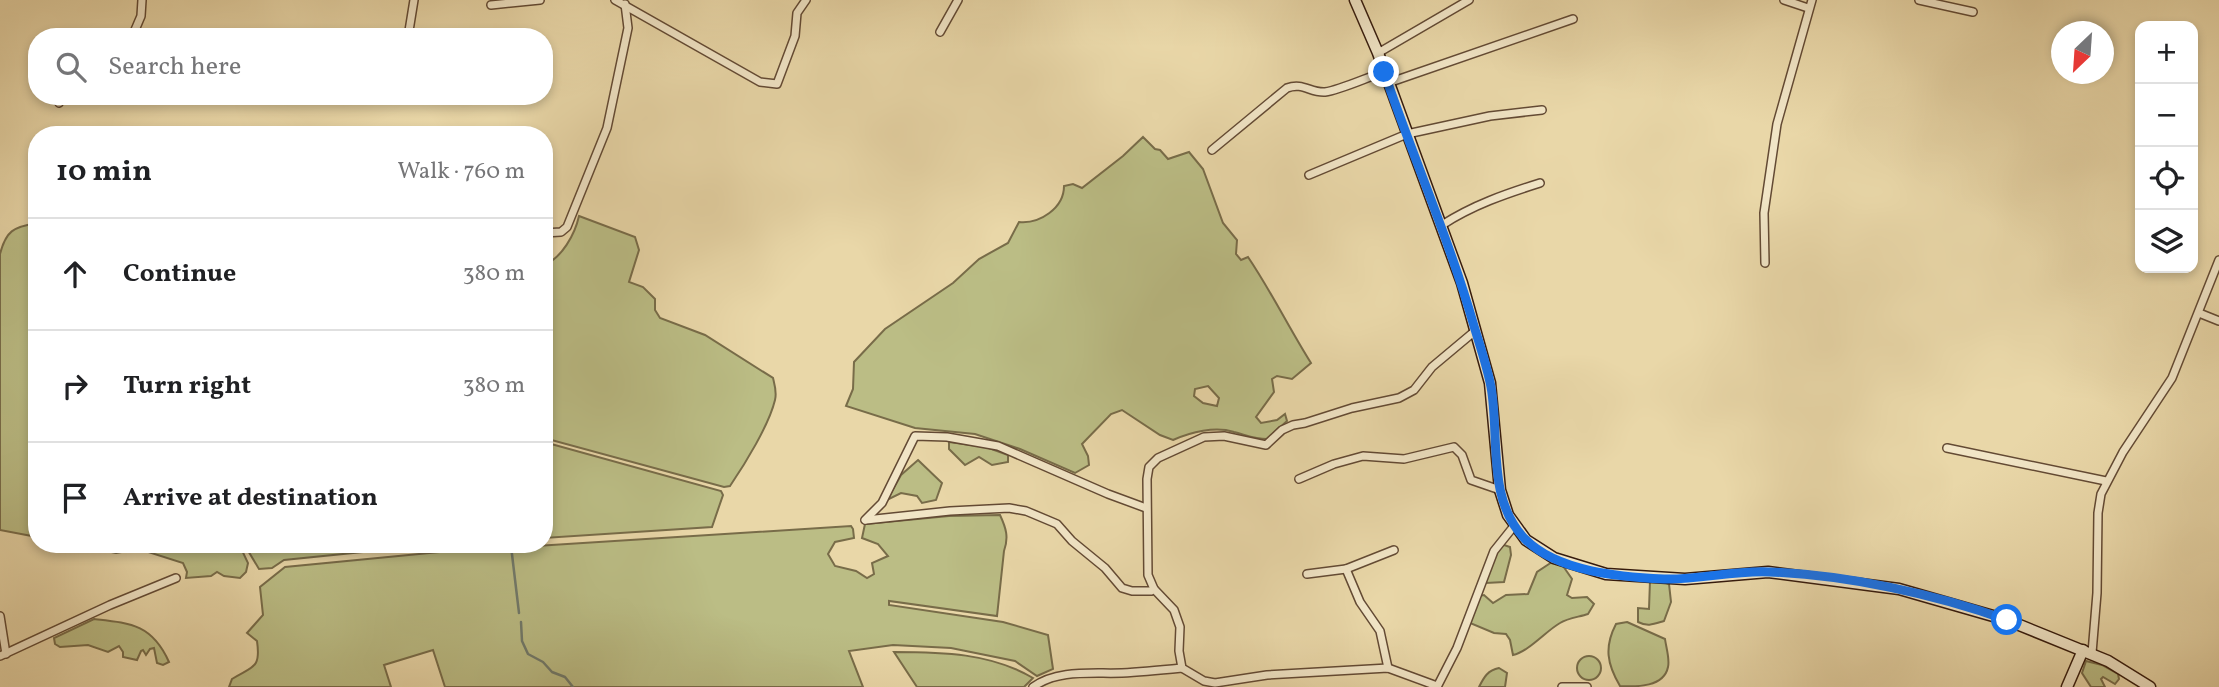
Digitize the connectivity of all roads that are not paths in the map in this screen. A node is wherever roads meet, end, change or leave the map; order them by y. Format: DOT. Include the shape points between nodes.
graph roads {
  1 [pos="142,0"];
  2 [pos="414,0"];
  3 [pos="540,0"];
  4 [pos="615,0"];
  5 [pos="806,0"];
  6 [pos="958,0"];
  7 [pos="1355,0"];
  8 [pos="1469,0"];
  9 [pos="1784,0"];
  10 [pos="1919,0"];
  11 [pos="625,2"];
  12 [pos="1810,4"];
  13 [pos="491,5"];
  14 [pos="1973,12"];
  15 [pos="1573,19"];
  16 [pos="136,28"];
  17 [pos="409,28"];
  18 [pos="940,33"];
  19 [pos="1378,53"];
  20 [pos="1384,72"];
  21 [pos="1388,83"];
  22 [pos="1542,110"];
  23 [pos="1407,134"];
  24 [pos="1212,149"];
  25 [pos="1309,175"];
  26 [pos="1540,183"];
  27 [pos="1442,225"];
  28 [pos="553,232"];
  29 [pos="2219,262"];
  30 [pos="1765,263"];
  31 [pos="2199,313"];
  32 [pos="2219,321"];
  33 [pos="1475,331"];
  34 [pos="1947,448"];
  35 [pos="1299,479"];
  36 [pos="2106,481"];
  37 [pos="1500,490"];
  38 [pos="1146,508"];
  39 [pos="1514,526"];
  40 [pos="1394,550"];
  41 [pos="1346,569"];
  42 [pos="1307,574"];
  43 [pos="176,578"];
  44 [pos="1154,589"];
  45 [pos="0,616"];
  46 [pos="2088,652"];
  47 [pos="3,655"];
  48 [pos="1182,668"];
  49 [pos="1388,668"];
  50 [pos="1032,687"];
  51 [pos="1437,687"];
  52 [pos="1562,687"];
  53 [pos="1587,687"];
  54 [pos="2067,687"];
  55 [pos="2150,687"];
  1 -- 16 [label="street"];
  2 -- 17 [label="street"];
  3 -- 13 [label="street"];
  4 -- 11 [label="street"];
  5 -- 11 [label="street" via="797,13 795,36 777,84 761,82"];
  6 -- 18 [label="street"];
  7 -- 19 [label="main road"];
  8 -- 19 [label="street"];
  9 -- 12 [label="street"];
  10 -- 14 [label="street"];
  11 -- 28 [label="street" via="628,28 607,128 567,227"];
  12 -- 30 [label="street" via="1777,124 1763,213"];
  15 -- 21 [label="street"];
  19 -- 20 [label="main road"];
  20 -- 21 [label="main road"];
  20 -- 24 [label="street" via="1326,92 1297,85 1287,88"];
  21 -- 23 [label="main road"];
  22 -- 23 [label="street"];
  23 -- 25 [label="street"];
  23 -- 27 [label="main road"];
  26 -- 27 [label="street" via="1468,208"];
  27 -- 33 [label="main road"];
  29 -- 31 [label="street"];
  31 -- 32 [label="street"];
  31 -- 36 [label="street" via="2172,378"];
  33 -- 37 [label="main road" via="1494,404"];
  33 -- 38 [label="street" via="1432,367 1414,390 1399,398 1293,425 1266,444 1204,437 1158,458 1149,467"];
  34 -- 36 [label="street"];
  35 -- 37 [label="street" via="1363,456 1404,459 1454,447 1471,480"];
  36 -- 46 [label="street" via="2098,513 2097,593"];
  37 -- 39 [label="main road"];
  38 -- 44 [label="street" via="1147,575"];
  38 -- 44 [label="street" via="998,446 915,436 882,503 865,520 961,510 1026,510 1057,524 1122,588"];
  39 -- 46 [label="main road" via="1554,558 1606,574 1685,579 1768,572 1899,589 1982,611"];
  39 -- 51 [label="street" via="1494,551"];
  40 -- 41 [label="street"];
  41 -- 42 [label="street"];
  41 -- 49 [label="street" via="1360,602 1380,631"];
  43 -- 47 [label="street"];
  44 -- 48 [label="street" via="1170,605 1180,627"];
  45 -- 47 [label="street"];
  46 -- 54 [label="main road"];
  46 -- 55 [label="main road"];
  48 -- 49 [label="street" via="1214,683"];
  48 -- 50 [label="street" via="1065,674"];
  49 -- 51 [label="street"];
  52 -- 53 [label="street"];
}
